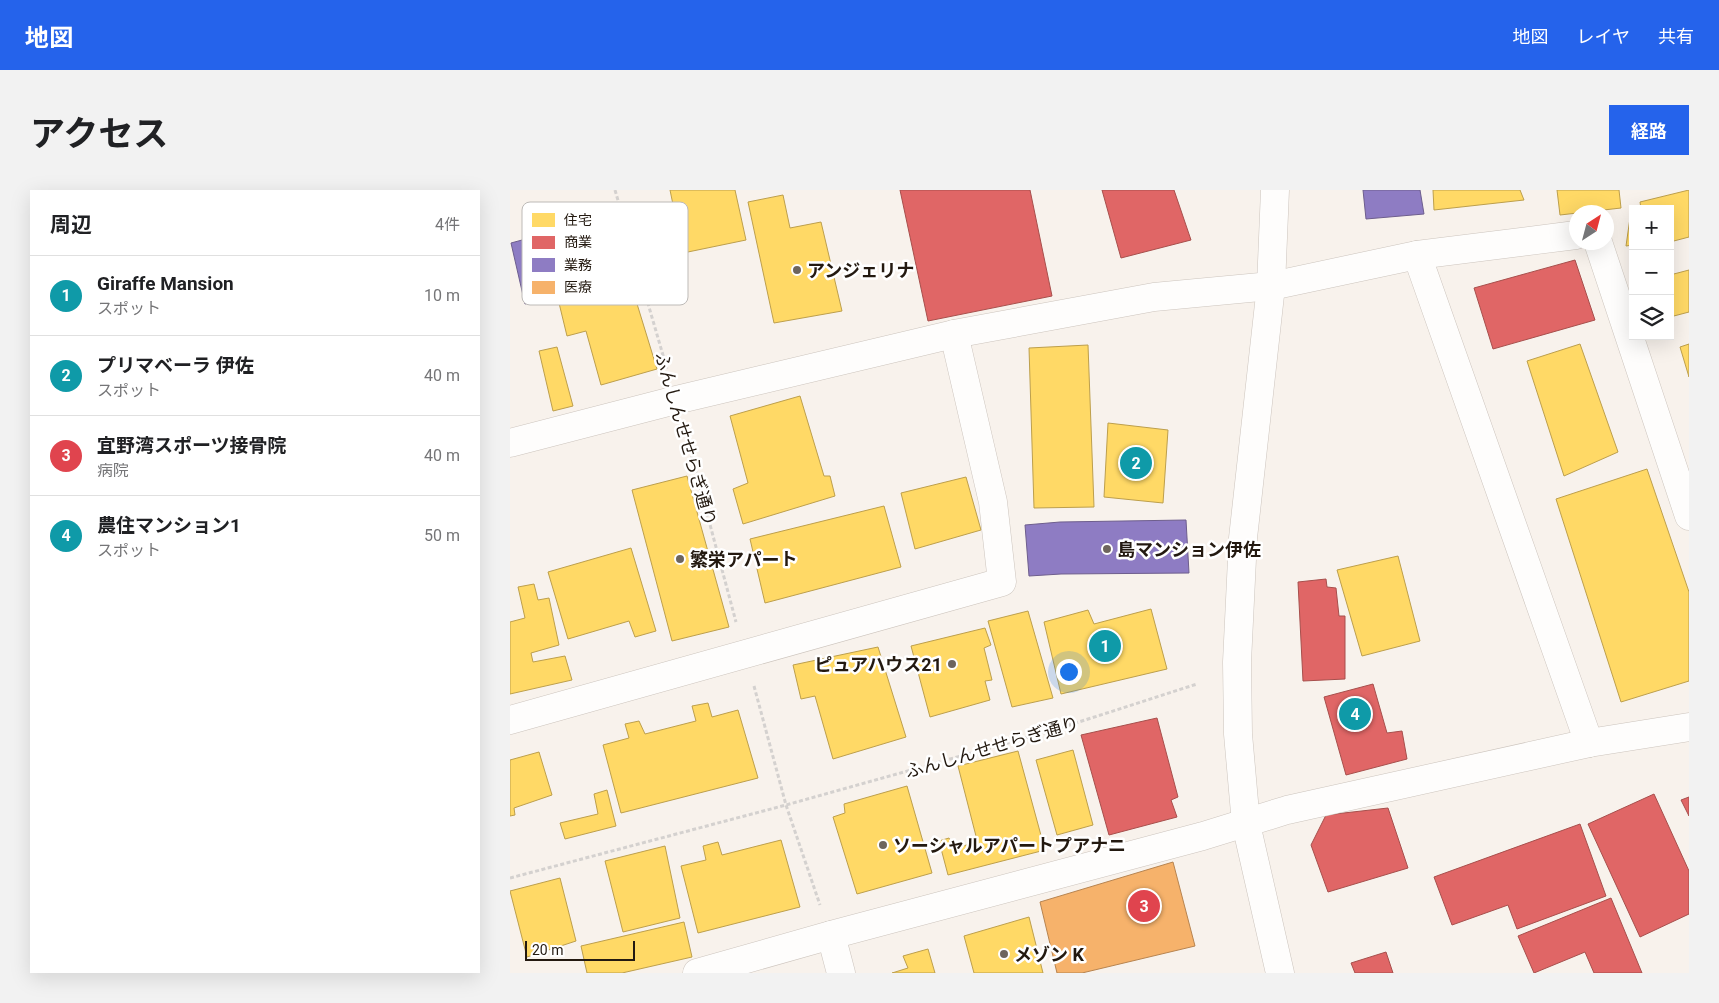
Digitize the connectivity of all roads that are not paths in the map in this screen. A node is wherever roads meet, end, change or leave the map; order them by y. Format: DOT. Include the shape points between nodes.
graph roads {
  1 [pos="1275,190"];
  2 [pos="1569,236"];
  3 [pos="1601,250"];
  4 [pos="1417,255"];
  5 [pos="1271,286"];
  6 [pos="954,334"];
  7 [pos="510,443"];
  8 [pos="1689,516"];
  9 [pos="510,720"];
  10 [pos="1689,727"];
  11 [pos="1589,743"];
  12 [pos="1246,824"];
  13 [pos="830,935"];
  14 [pos="696,973"];
  15 [pos="841,973"];
  16 [pos="1280,973"];
  1 -- 5 [label="street"];
  2 -- 4 [label="street"];
  3 -- 8 [label="street"];
  4 -- 5 [label="street"];
  4 -- 11 [label="street"];
  5 -- 6 [label="street" via="1154,297"];
  5 -- 12 [label="street" via="1243,538 1239,614 1238,734"];
  6 -- 7 [label="street"];
  6 -- 9 [label="street" via="993,502 1002,582"];
  10 -- 11 [label="street"];
  11 -- 12 [label="street" via="1287,810"];
  12 -- 13 [label="street"];
  12 -- 16 [label="street"];
  13 -- 14 [label="street"];
  13 -- 15 [label="street"];
}
